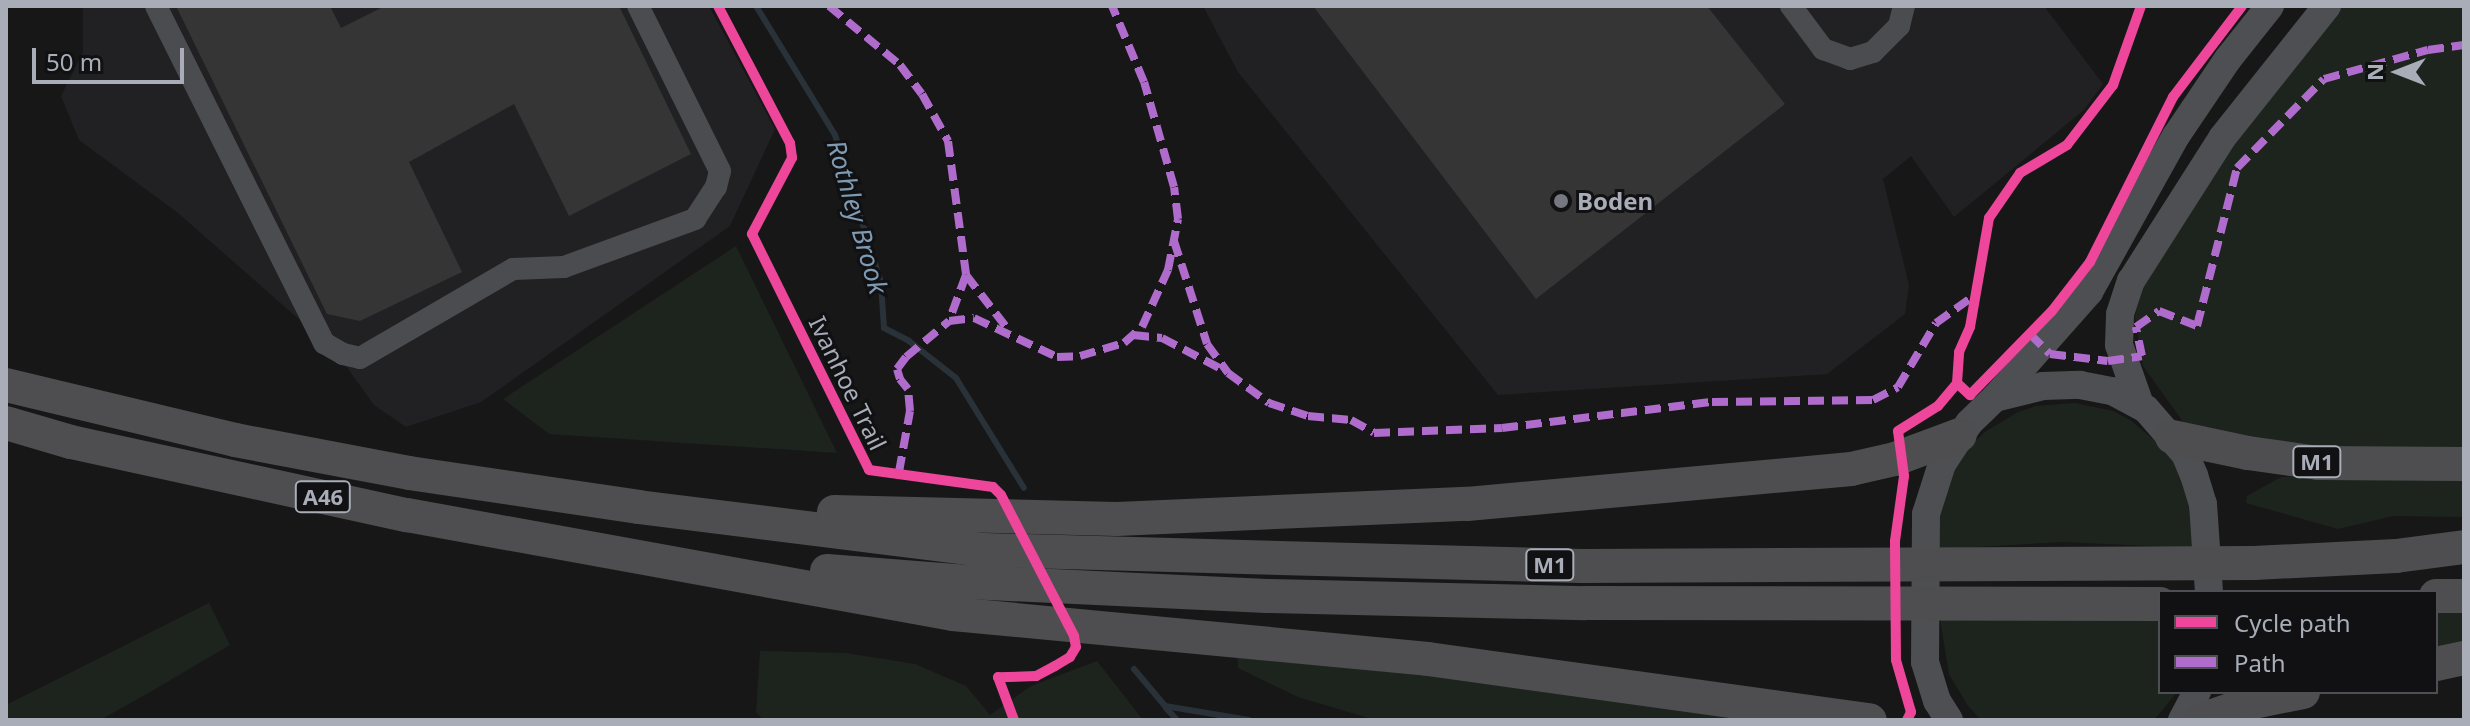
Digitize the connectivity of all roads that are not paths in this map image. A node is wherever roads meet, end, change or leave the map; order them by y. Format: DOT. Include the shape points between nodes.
graph roads {
  1 [pos="156,6"];
  2 [pos="638,6"];
  3 [pos="1791,6"];
  4 [pos="1904,6"];
  5 [pos="2270,6"];
  6 [pos="2327,6"];
  7 [pos="6,385"];
  8 [pos="1995,398"];
  9 [pos="2139,402"];
  10 [pos="6,423"];
  11 [pos="1960,435"];
  12 [pos="2172,437"];
  13 [pos="2464,464"];
  14 [pos="638,507"];
  15 [pos="2464,547"];
  16 [pos="643,555"];
  17 [pos="2209,590"];
  18 [pos="2438,596"];
  19 [pos="2464,596"];
  20 [pos="2158,604"];
  21 [pos="2464,658"];
  22 [pos="2438,664"];
  23 [pos="2196,694"];
  24 [pos="2293,694"];
  25 [pos="1870,720"];
  26 [pos="1949,720"];
  27 [pos="2182,720"];
  28 [pos="2201,720"];
  1 -- 2 [label="lane" via="324,343 360,358 513,269 564,267 695,219 720,171"];
  3 -- 4 [label="lane" via="1823,49 1850,59 1873,52 1899,26"];
  5 -- 8 [label="main road" via="2176,136 2089,292"];
  6 -- 9 [label="main road" via="2222,138 2131,281 2120,314 2119,345"];
  7 -- 14 [label="highway, A46" via="322,457"];
  8 -- 9 [label="main road" via="2062,384 2097,387"];
  8 -- 11 [label="main road"];
  9 -- 12 [label="main road"];
  10 -- 16 [label="highway, A46" via="407,515"];
  11 -- 14 [label="highway" via="1851,469 1467,504 1117,519"];
  11 -- 26 [label="main road" via="1934,483 1924,536 1927,674"];
  12 -- 13 [label="highway, M1" via="2318,463"];
  12 -- 17 [label="main road" via="2185,454 2203,504"];
  14 -- 15 [label="highway, M1" via="984,550 1583,566 2254,563"];
  16 -- 20 [label="highway, M1" via="968,582 1267,596 1601,603"];
  16 -- 25 [label="highway" via="953,614 1444,661"];
  18 -- 19 [label="highway"];
  21 -- 22 [label="highway"];
  23 -- 27 [label="main road"];
  24 -- 28 [label="highway"];
}
